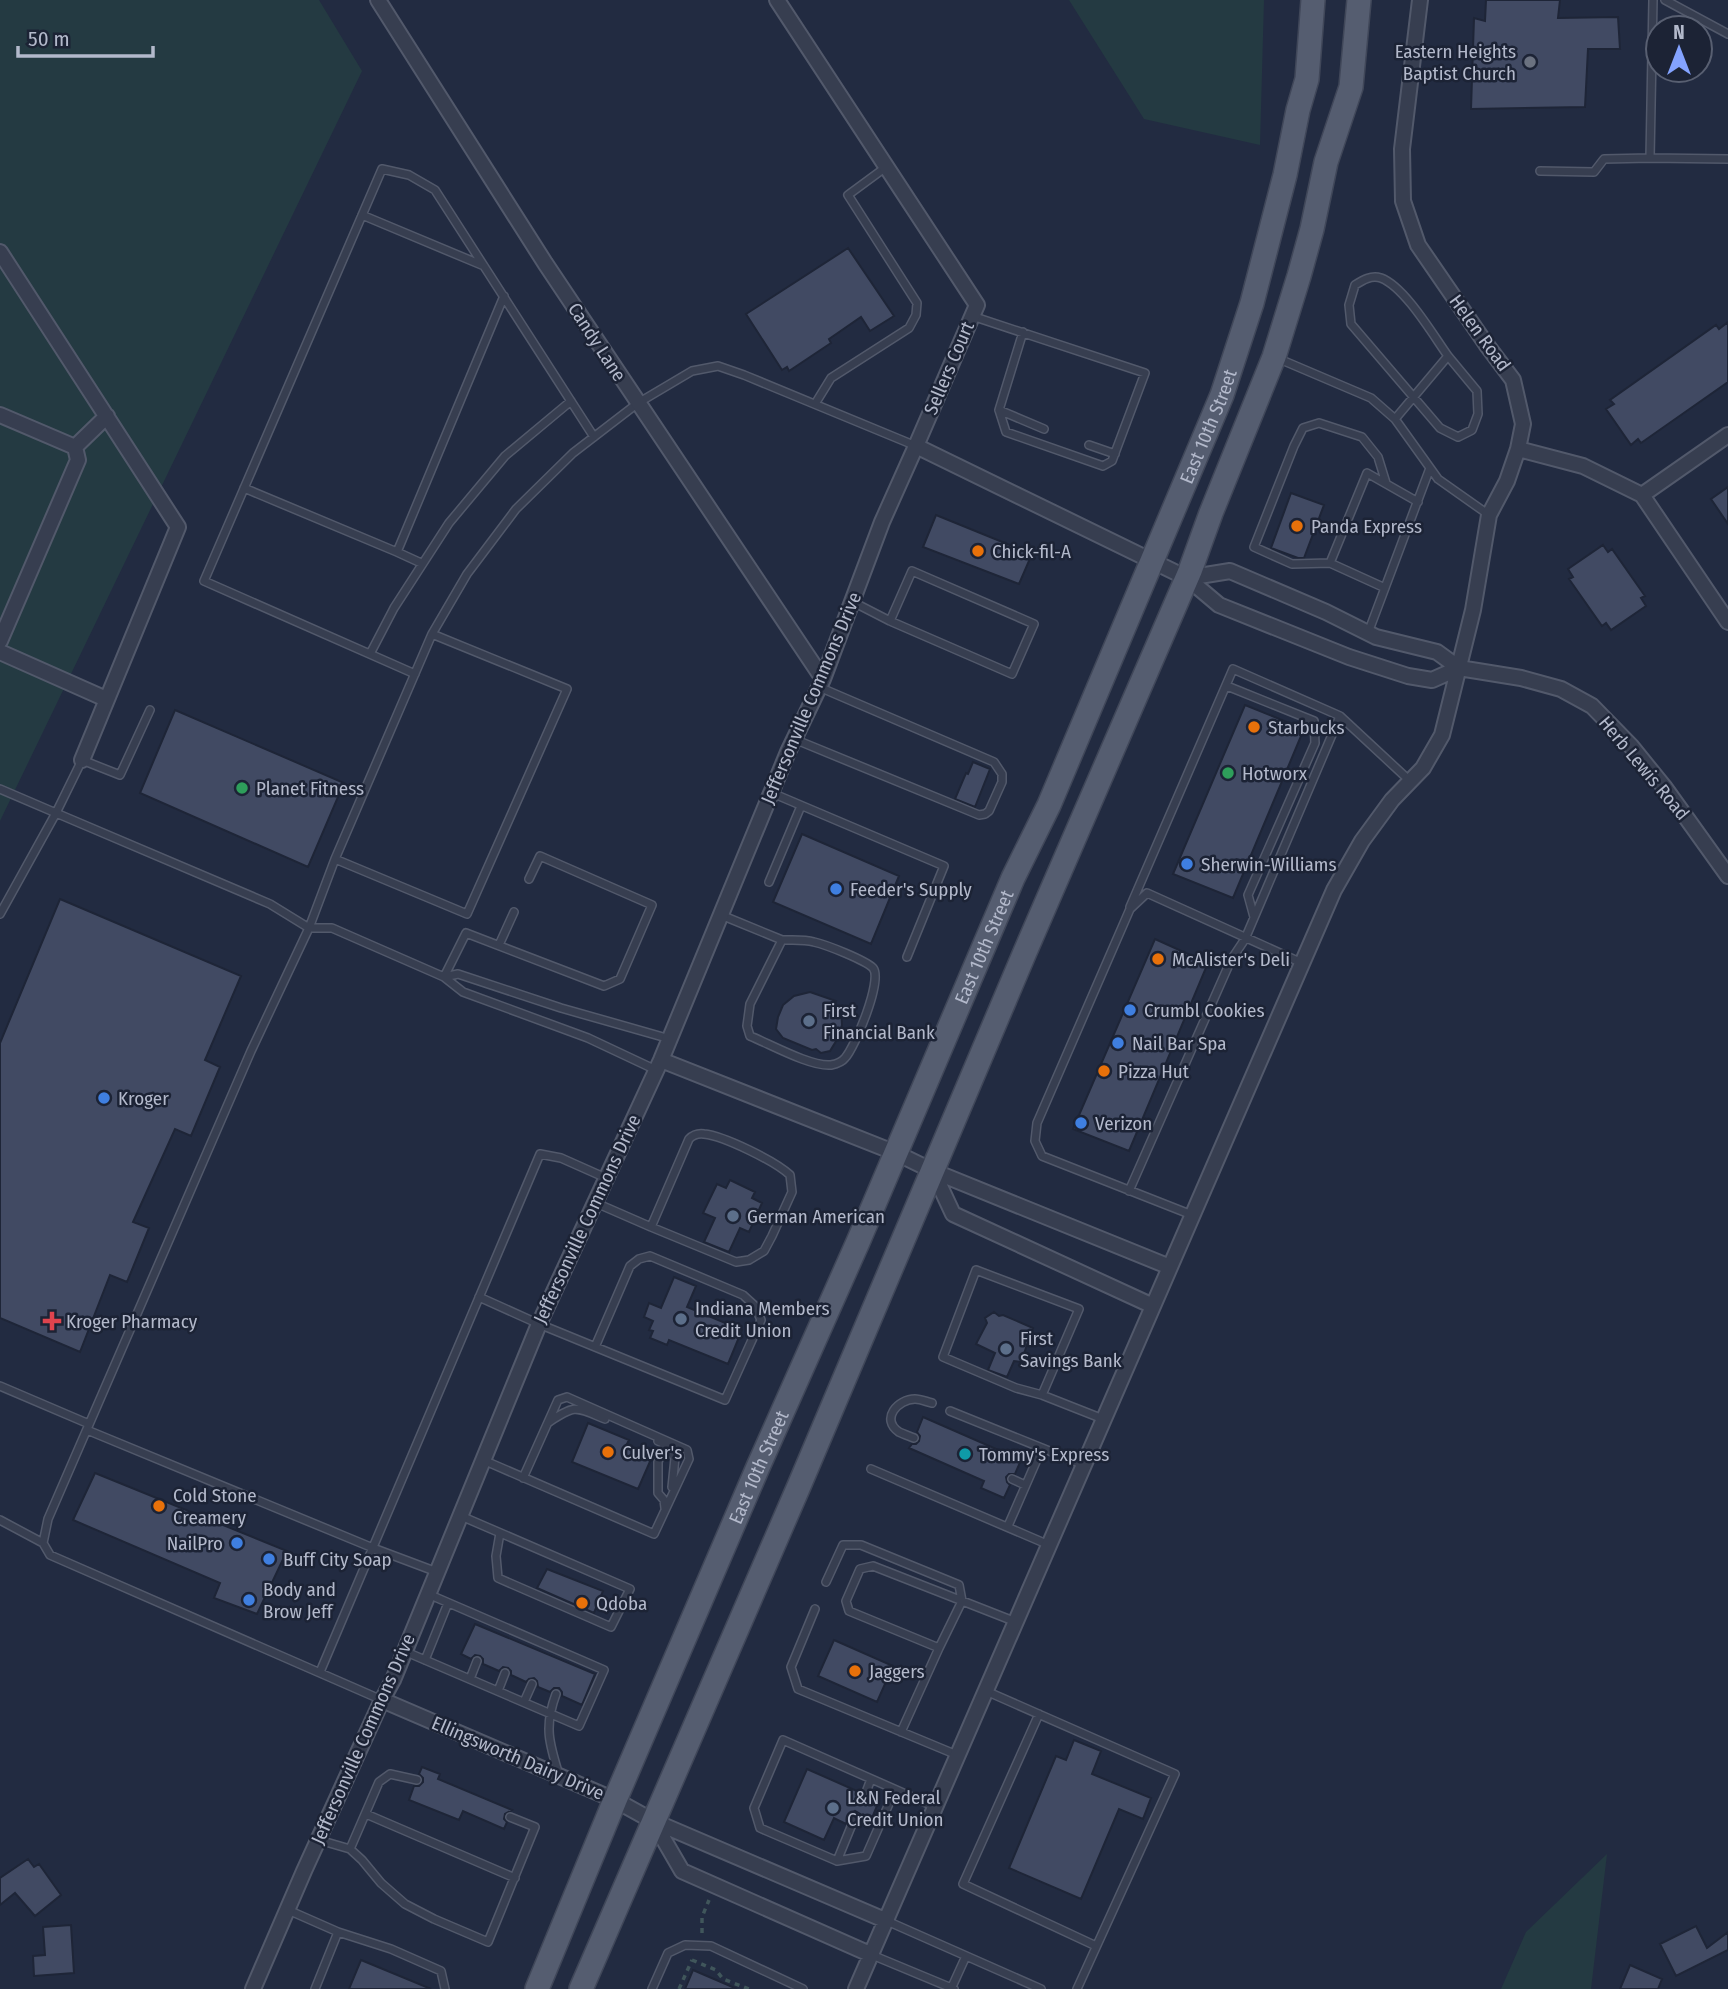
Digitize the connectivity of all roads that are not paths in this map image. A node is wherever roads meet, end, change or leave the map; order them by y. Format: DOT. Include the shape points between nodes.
graph roads {
  1 [pos="378,0"];
  2 [pos="777,0"];
  3 [pos="1313,0"];
  4 [pos="1359,0"];
  5 [pos="1420,0"];
  6 [pos="1653,0"];
  7 [pos="1665,0"];
  8 [pos="1728,33"];
  9 [pos="1650,158"];
  10 [pos="1728,159"];
  11 [pos="886,167"];
  12 [pos="1540,171"];
  13 [pos="362,215"];
  14 [pos="0,252"];
  15 [pos="484,266"];
  16 [pos="503,296"];
  17 [pos="972,316"];
  18 [pos="1023,332"];
  19 [pos="1274,356"];
  20 [pos="1448,356"];
  21 [pos="1413,399"];
  22 [pos="571,401"];
  23 [pos="638,403"];
  24 [pos="815,404"];
  25 [pos="999,410"];
  26 [pos="0,415"];
  27 [pos="107,416"];
  28 [pos="1395,419"];
  29 [pos="1044,429"];
  30 [pos="1728,435"];
  31 [pos="594,437"];
  32 [pos="1089,445"];
  33 [pos="916,446"];
  34 [pos="75,447"];
  35 [pos="1518,449"];
  36 [pos="1115,454"];
  37 [pos="1430,468"];
  38 [pos="1386,483"];
  39 [pos="244,488"];
  40 [pos="1642,495"];
  41 [pos="1418,502"];
  42 [pos="1489,515"];
  43 [pos="397,552"];
  44 [pos="1153,562"];
  45 [pos="421,563"];
  46 [pos="1330,563"];
  47 [pos="1187,578"];
  48 [pos="1385,589"];
  49 [pos="852,602"];
  50 [pos="890,621"];
  51 [pos="1728,622"];
  52 [pos="1368,633"];
  53 [pos="432,634"];
  54 [pos="0,641"];
  55 [pos="0,652"];
  56 [pos="370,654"];
  57 [pos="1459,668"];
  58 [pos="415,674"];
  59 [pos="820,683"];
  60 [pos="1227,686"];
  61 [pos="106,699"];
  62 [pos="150,710"];
  63 [pos="1340,716"];
  64 [pos="794,739"];
  65 [pos="82,760"];
  66 [pos="1410,781"];
  67 [pos="0,789"];
  68 [pos="772,793"];
  69 [pos="801,806"];
  70 [pos="57,813"];
  71 [pos="335,859"];
  72 [pos="1728,876"];
  73 [pos="529,879"];
  74 [pos="769,882"];
  75 [pos="1129,909"];
  76 [pos="514,912"];
  77 [pos="0,914"];
  78 [pos="467,914"];
  79 [pos="721,915"];
  80 [pos="1254,918"];
  81 [pos="309,928"];
  82 [pos="466,933"];
  83 [pos="1245,939"];
  84 [pos="782,940"];
  85 [pos="499,945"];
  86 [pos="907,957"];
  87 [pos="1302,963"];
  88 [pos="444,977"];
  89 [pos="670,1039"];
  90 [pos="659,1065"];
  91 [pos="896,1153"];
  92 [pos="933,1171"];
  93 [pos="606,1178"];
  94 [pos="1129,1191"];
  95 [pos="595,1202"];
  96 [pos="1192,1215"];
  97 [pos="651,1227"];
  98 [pos="1170,1267"];
  99 [pos="479,1297"];
  100 [pos="1153,1306"];
  101 [pos="539,1324"];
  102 [pos="596,1347"];
  103 [pos="0,1387"];
  104 [pos="1042,1395"];
  105 [pos="932,1403"];
  106 [pos="950,1411"];
  107 [pos="1104,1419"];
  108 [pos="549,1422"];
  109 [pos="88,1427"];
  110 [pos="914,1438"];
  111 [pos="665,1444"];
  112 [pos="1042,1448"];
  113 [pos="483,1460"];
  114 [pos="1084,1465"];
  115 [pos="871,1469"];
  116 [pos="523,1478"];
  117 [pos="1012,1479"];
  118 [pos="1025,1485"];
  119 [pos="664,1500"];
  120 [pos="666,1509"];
  121 [pos="460,1516"];
  122 [pos="0,1520"];
  123 [pos="1007,1526"];
  124 [pos="500,1533"];
  125 [pos="43,1543"];
  126 [pos="1050,1545"];
  127 [pos="373,1548"];
  128 [pos="437,1572"];
  129 [pos="826,1582"];
  130 [pos="428,1594"];
  131 [pos="962,1601"];
  132 [pos="448,1603"];
  133 [pos="815,1609"];
  134 [pos="1016,1623"];
  135 [pos="939,1648"];
  136 [pos="404,1651"];
  137 [pos="425,1660"];
  138 [pos="477,1661"];
  139 [pos="320,1672"];
  140 [pos="505,1673"];
  141 [pos="470,1679"];
  142 [pos="531,1684"];
  143 [pos="498,1691"];
  144 [pos="986,1692"];
  145 [pos="556,1694"];
  146 [pos="382,1700"];
  147 [pos="524,1702"];
  148 [pos="549,1713"];
  149 [pos="1039,1714"];
  150 [pos="901,1732"];
  151 [pos="958,1756"];
  152 [pos="559,1776"];
  153 [pos="871,1779"];
  154 [pos="417,1780"];
  155 [pos="895,1790"];
  156 [pos="865,1795"];
  157 [pos="615,1800"];
  158 [pos="936,1807"];
  159 [pos="366,1814"];
  160 [pos="510,1816"];
  161 [pos="855,1817"];
  162 [pos="653,1821"];
  163 [pos="318,1839"];
  164 [pos="350,1849"];
  165 [pos="837,1861"];
  166 [pos="515,1878"];
  167 [pos="287,1910"];
  168 [pos="887,1921"];
  169 [pos="338,1932"];
  170 [pos="1096,1946"];
  171 [pos="872,1955"];
  172 [pos="966,1956"];
  173 [pos="253,1989"];
  174 [pos="315,1989"];
  175 [pos="445,1989"];
  176 [pos="537,1989"];
  177 [pos="581,1989"];
  178 [pos="652,1989"];
  179 [pos="802,1989"];
  180 [pos="856,1989"];
  181 [pos="952,1989"];
  182 [pos="1041,1989"];
  183 [pos="1077,1989"];
  1 -- 23 [label="street, Candy Lane"];
  2 -- 11 [label="street, Sellers Court"];
  3 -- 44 [label="main road, East 10th Street" via="1307,79 1252,303 1222,395"];
  4 -- 19 [label="main road, East 10th Street" via="1351,87"];
  5 -- 35 [label="street, Helen Road" via="1402,149 1403,201 1418,245 1513,380 1524,424"];
  6 -- 9 [label="lane"];
  7 -- 8 [label="lane"];
  9 -- 10 [label="lane"];
  9 -- 12 [label="lane" via="1604,159 1594,172"];
  11 -- 17 [label="street, Sellers Court" via="977,305"];
  11 -- 24 [label="lane" via="848,195 916,303 916,315 909,328 831,378"];
  13 -- 15 [label="lane"];
  13 -- 15 [label="lane" via="383,169 409,175 435,190"];
  13 -- 39 [label="lane"];
  14 -- 27 [label="street"];
  15 -- 16 [label="lane"];
  16 -- 22 [label="lane"];
  16 -- 43 [label="lane"];
  17 -- 18 [label="lane"];
  17 -- 33 [label="street, Sellers Court"];
  18 -- 25 [label="lane"];
  18 -- 36 [label="lane" via="1146,373"];
  19 -- 28 [label="lane" via="1371,398"];
  19 -- 47 [label="main road, East 10th Street"];
  20 -- 21 [label="lane"];
  20 -- 21 [label="lane" via="1477,391 1478,414 1472,430 1458,437 1440,428"];
  20 -- 21 [label="lane" via="1405,296 1381,278 1355,285 1349,305 1351,324"];
  21 -- 28 [label="lane"];
  22 -- 31 [label="lane"];
  22 -- 45 [label="lane" via="505,456"];
  23 -- 24 [label="lane" via="692,371 718,366"];
  23 -- 31 [label="lane"];
  23 -- 59 [label="street, Candy Lane"];
  24 -- 33 [label="lane"];
  25 -- 29 [label="lane"];
  25 -- 36 [label="lane" via="1006,432 1103,466"];
  26 -- 34 [label="street"];
  27 -- 34 [label="street"];
  27 -- 61 [label="street" via="178,527"];
  28 -- 37 [label="lane"];
  30 -- 40 [label="street"];
  31 -- 53 [label="lane" via="516,509 467,574"];
  32 -- 36 [label="lane"];
  33 -- 44 [label="street"];
  33 -- 49 [label="street, Jeffersonville Commons Drive"];
  34 -- 54 [label="street" via="78,460"];
  35 -- 40 [label="street" via="1583,466"];
  35 -- 42 [label="street, Helen Road"];
  37 -- 41 [label="lane"];
  37 -- 42 [label="lane" via="1438,479"];
  38 -- 41 [label="lane"];
  38 -- 46 [label="lane" via="1367,473"];
  38 -- 46 [label="lane" via="1378,457 1362,438 1319,423 1303,428 1254,547 1292,564"];
  39 -- 43 [label="lane"];
  39 -- 56 [label="lane" via="204,581"];
  40 -- 51 [label="street"];
  41 -- 48 [label="lane"];
  42 -- 57 [label="street, Helen Road"];
  43 -- 45 [label="lane"];
  44 -- 47 [label="street, Herb Lewis Road"];
  44 -- 91 [label="main road, East 10th Street"];
  45 -- 56 [label="lane"];
  46 -- 48 [label="lane"];
  47 -- 52 [label="street, Herb Lewis Road" via="1230,571"];
  47 -- 57 [label="street, Herb Lewis Road" via="1219,605 1349,657 1432,680"];
  47 -- 92 [label="main road, East 10th Street"];
  48 -- 52 [label="lane"];
  49 -- 50 [label="lane"];
  49 -- 59 [label="street, Jeffersonville Commons Drive"];
  50 -- 50 [label="lane" via="1012,674 1034,624 912,570"];
  52 -- 57 [label="street, Herb Lewis Road" via="1437,652"];
  53 -- 58 [label="lane"];
  53 -- 78 [label="lane" via="567,689"];
  55 -- 61 [label="street"];
  56 -- 58 [label="lane"];
  57 -- 66 [label="street, Helen Road" via="1442,735"];
  57 -- 72 [label="street, Herb Lewis Road" via="1561,689 1592,706 1665,788"];
  58 -- 71 [label="lane"];
  59 -- 64 [label="street, Jeffersonville Commons Drive"];
  59 -- 64 [label="lane" via="994,762 1002,782 989,811 979,815"];
  60 -- 63 [label="lane" via="1233,669"];
  60 -- 75 [label="lane"];
  60 -- 80 [label="lane" via="1314,721 1315,743 1248,895"];
  61 -- 65 [label="street"];
  62 -- 65 [label="lane" via="120,775"];
  63 -- 66 [label="lane"];
  63 -- 80 [label="lane"];
  64 -- 68 [label="street, Jeffersonville Commons Drive"];
  65 -- 70 [label="lane"];
  66 -- 87 [label="street, Helen Road" via="1356,850"];
  67 -- 70 [label="lane"];
  68 -- 69 [label="lane"];
  68 -- 79 [label="street, Jeffersonville Commons Drive"];
  69 -- 74 [label="lane"];
  69 -- 86 [label="lane" via="944,866"];
  70 -- 77 [label="lane"];
  70 -- 81 [label="lane" via="270,905"];
  71 -- 78 [label="lane"];
  71 -- 81 [label="lane"];
  73 -- 85 [label="lane" via="540,856 652,905 620,979 604,986"];
  75 -- 83 [label="lane" via="1147,893"];
  75 -- 94 [label="lane" via="1037,1123 1035,1140 1042,1156"];
  76 -- 85 [label="lane"];
  78 -- 82 [label="lane"];
  79 -- 84 [label="lane"];
  79 -- 89 [label="street, Jeffersonville Commons Drive"];
  80 -- 83 [label="lane"];
  81 -- 88 [label="lane" via="332,928"];
  81 -- 109 [label="lane"];
  82 -- 85 [label="lane"];
  82 -- 88 [label="lane"];
  83 -- 87 [label="lane"];
  83 -- 94 [label="lane" via="1231,960"];
  84 -- 84 [label="lane" via="750,1004 750,1036 811,1062 831,1065 843,1061 873,996 877,976 873,968 815,942"];
  87 -- 96 [label="street, Helen Road"];
  88 -- 89 [label="lane" via="458,974"];
  88 -- 90 [label="lane" via="463,992"];
  89 -- 90 [label="street, Jeffersonville Commons Drive"];
  90 -- 91 [label="street"];
  90 -- 93 [label="street, Jeffersonville Commons Drive"];
  91 -- 92 [label="street"];
  91 -- 157 [label="main road, East 10th Street"];
  92 -- 98 [label="street"];
  92 -- 100 [label="street" via="953,1214"];
  92 -- 162 [label="main road, East 10th Street"];
  93 -- 95 [label="street, Jeffersonville Commons Drive"];
  93 -- 99 [label="lane" via="540,1154"];
  94 -- 96 [label="lane"];
  95 -- 97 [label="lane"];
  95 -- 101 [label="street, Jeffersonville Commons Drive"];
  96 -- 98 [label="street, Helen Road"];
  97 -- 97 [label="lane" via="688,1139 694,1135 718,1137 790,1175 792,1192 772,1236 764,1251 749,1260 736,1262"];
  98 -- 100 [label="street, Helen Road"];
  99 -- 101 [label="lane"];
  99 -- 127 [label="lane"];
  100 -- 107 [label="street, Helen Road"];
  101 -- 102 [label="lane"];
  101 -- 113 [label="street, Jeffersonville Commons Drive"];
  102 -- 102 [label="lane" via="725,1400 761,1320 743,1295 650,1256 629,1266"];
  103 -- 109 [label="lane"];
  104 -- 104 [label="lane" via="1079,1309 976,1270 943,1357"];
  104 -- 107 [label="lane"];
  105 -- 110 [label="lane" via="917,1399 895,1407 892,1425"];
  106 -- 112 [label="lane"];
  107 -- 114 [label="street, Helen Road"];
  108 -- 111 [label="lane" via="577,1408"];
  108 -- 116 [label="lane"];
  108 -- 120 [label="lane" via="558,1400 567,1397 687,1450 690,1459"];
  109 -- 125 [label="lane" via="48,1519"];
  109 -- 127 [label="lane"];
  111 -- 119 [label="lane" via="658,1473 658,1493"];
  111 -- 119 [label="lane" via="675,1458 673,1484"];
  112 -- 114 [label="lane"];
  112 -- 118 [label="lane"];
  113 -- 116 [label="lane"];
  113 -- 121 [label="street, Jeffersonville Commons Drive"];
  114 -- 126 [label="street, Helen Road"];
  115 -- 123 [label="lane"];
  116 -- 120 [label="lane" via="654,1534"];
  117 -- 118 [label="lane"];
  118 -- 123 [label="lane"];
  119 -- 120 [label="lane"];
  121 -- 124 [label="lane"];
  121 -- 128 [label="street, Jeffersonville Commons Drive"];
  122 -- 125 [label="lane"];
  123 -- 126 [label="lane"];
  124 -- 124 [label="lane" via="630,1588 611,1627 498,1578"];
  125 -- 139 [label="lane" via="50,1555"];
  126 -- 134 [label="street, Helen Road"];
  127 -- 128 [label="lane"];
  127 -- 139 [label="lane"];
  128 -- 130 [label="street, Jeffersonville Commons Drive"];
  129 -- 131 [label="lane" via="843,1545 861,1545 959,1585"];
  130 -- 132 [label="lane"];
  130 -- 136 [label="street, Jeffersonville Commons Drive"];
  131 -- 134 [label="lane"];
  131 -- 135 [label="lane"];
  131 -- 135 [label="lane" via="873,1566 860,1569 846,1601 849,1611"];
  132 -- 137 [label="lane"];
  132 -- 148 [label="lane" via="519,1638 604,1670 579,1726"];
  133 -- 150 [label="lane" via="790,1667 798,1689"];
  134 -- 144 [label="street, Helen Road"];
  135 -- 150 [label="lane"];
  136 -- 137 [label="lane"];
  136 -- 146 [label="street, Jeffersonville Commons Drive"];
  137 -- 141 [label="lane"];
  138 -- 141 [label="lane"];
  139 -- 146 [label="lane"];
  140 -- 143 [label="lane"];
  141 -- 143 [label="lane"];
  142 -- 147 [label="lane"];
  143 -- 147 [label="lane"];
  144 -- 149 [label="lane"];
  144 -- 151 [label="street, Helen Road"];
  145 -- 148 [label="lane"];
  146 -- 152 [label="street, Ellingsworth Dairy Drive"];
  146 -- 163 [label="street, Jeffersonville Commons Drive"];
  147 -- 148 [label="lane"];
  148 -- 152 [label="lane" via="549,1743"];
  149 -- 170 [label="lane" via="963,1884"];
  149 -- 170 [label="lane" via="1175,1774"];
  150 -- 151 [label="lane"];
  151 -- 158 [label="street, Helen Road"];
  152 -- 157 [label="street, Ellingsworth Dairy Drive"];
  153 -- 155 [label="lane"];
  153 -- 156 [label="lane"];
  153 -- 165 [label="lane" via="783,1740 754,1808 760,1828"];
  154 -- 159 [label="lane" via="390,1774 379,1782"];
  155 -- 158 [label="lane"];
  155 -- 165 [label="lane" via="866,1856"];
  157 -- 162 [label="street, Ellingsworth Dairy Drive"];
  157 -- 176 [label="main road, East 10th Street"];
  158 -- 168 [label="street, Helen Road"];
  159 -- 164 [label="lane"];
  159 -- 166 [label="lane"];
  160 -- 166 [label="lane" via="535,1827"];
  161 -- 165 [label="lane"];
  162 -- 168 [label="street, Ellingsworth Dairy Drive"];
  162 -- 171 [label="street" via="682,1871"];
  162 -- 177 [label="main road, East 10th Street"];
  163 -- 164 [label="lane"];
  163 -- 167 [label="street, Jeffersonville Commons Drive"];
  164 -- 166 [label="lane" via="405,1904 488,1942"];
  167 -- 169 [label="lane"];
  167 -- 173 [label="street, Jeffersonville Commons Drive"];
  168 -- 171 [label="street, Helen Road"];
  168 -- 172 [label="lane"];
  169 -- 174 [label="lane"];
  169 -- 175 [label="lane" via="440,1971"];
  170 -- 183 [label="lane"];
  171 -- 180 [label="street, Helen Road"];
  171 -- 181 [label="lane"];
  172 -- 181 [label="lane"];
  172 -- 182 [label="lane"];
  178 -- 179 [label="lane" via="668,1953 685,1945 711,1946"];
}
